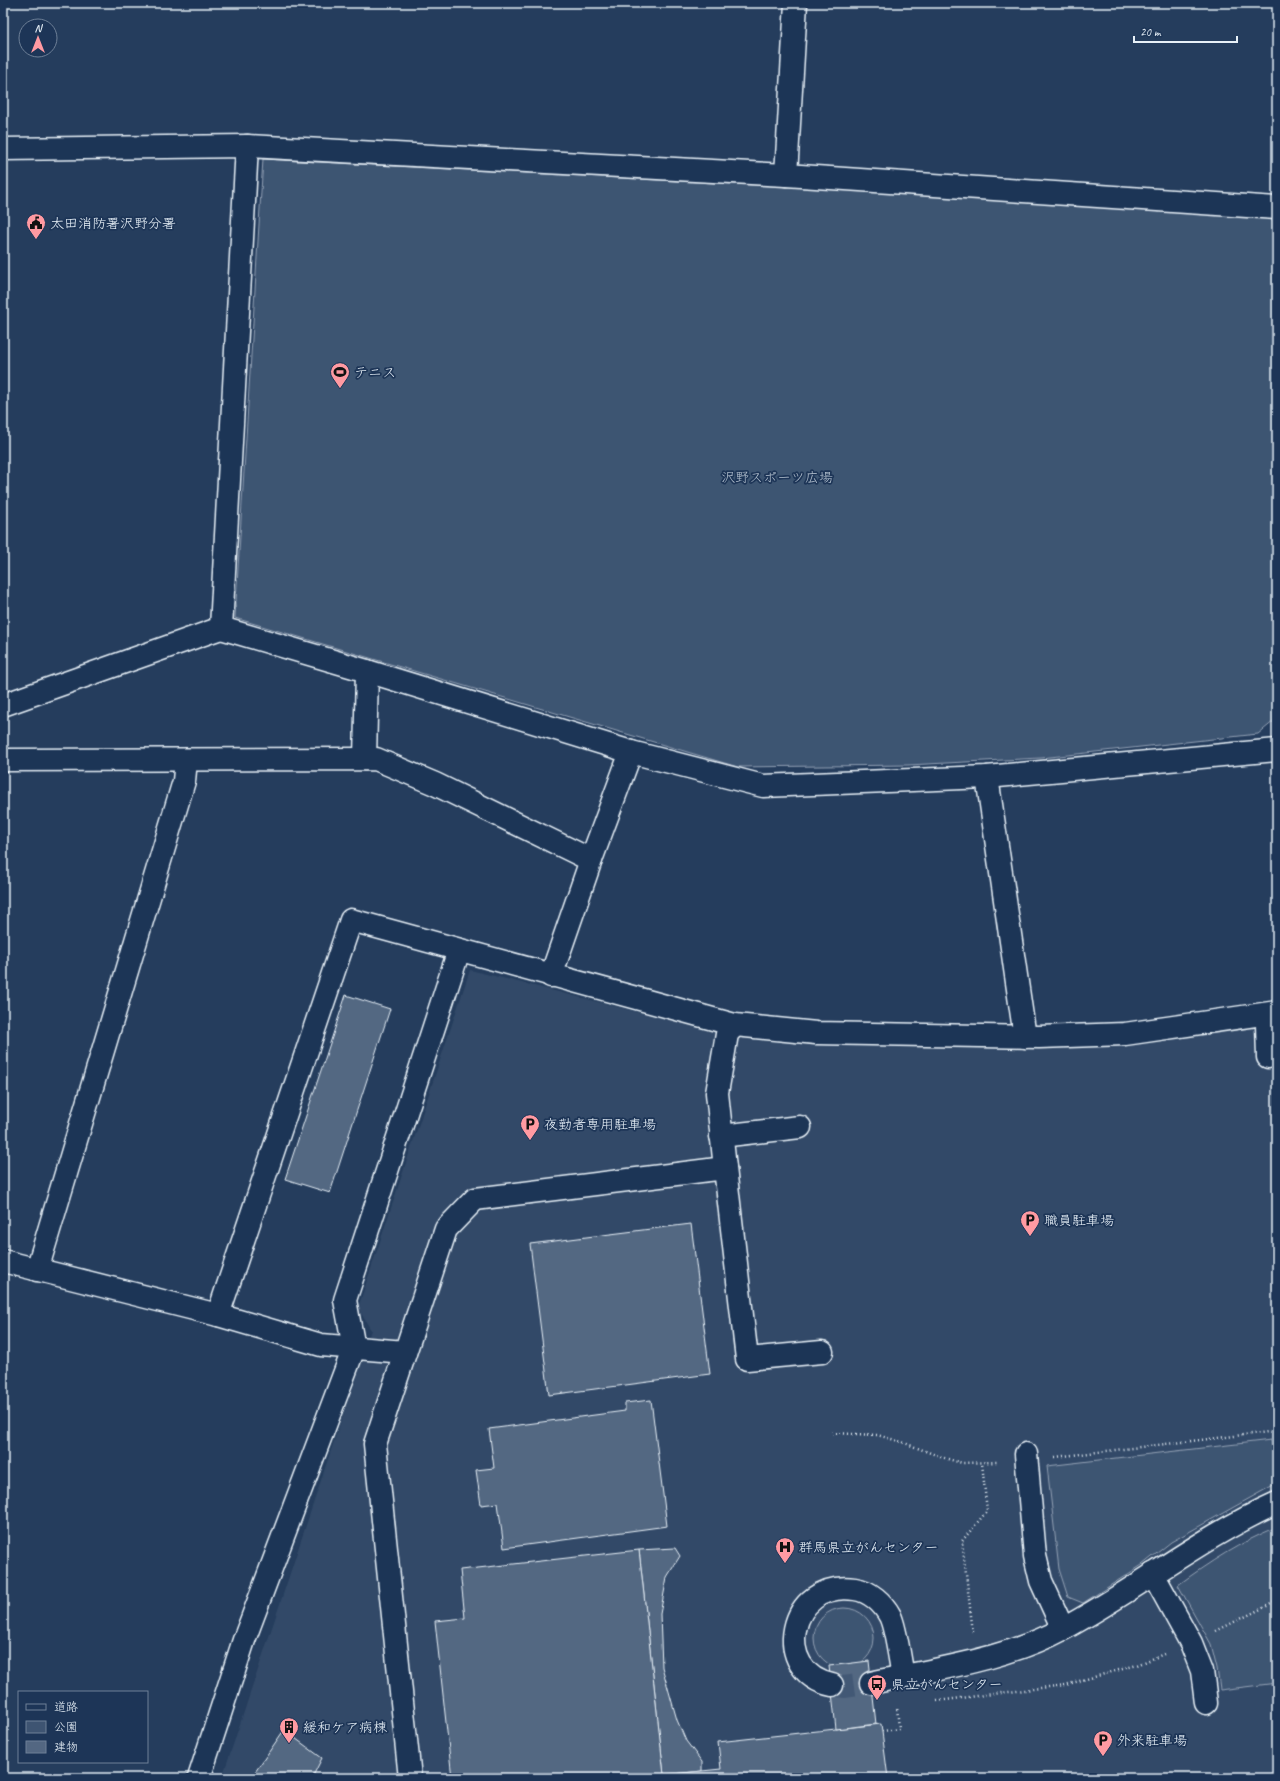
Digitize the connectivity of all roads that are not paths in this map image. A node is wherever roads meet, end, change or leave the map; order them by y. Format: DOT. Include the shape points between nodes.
graph roads {
  1 [pos="796,3"];
  2 [pos="247,146"];
  3 [pos="3,149"];
  4 [pos="786,175"];
  5 [pos="1277,208"];
  6 [pos="221,628"];
  7 [pos="367,671"];
  8 [pos="3,706"];
  9 [pos="1277,750"];
  10 [pos="631,752"];
  11 [pos="365,759"];
  12 [pos="3,760"];
  13 [pos="186,760"];
  14 [pos="987,776"];
  15 [pos="591,860"];
  16 [pos="458,950"];
  17 [pos="551,976"];
  18 [pos="1277,1012"];
  19 [pos="1277,1016"];
  20 [pos="735,1025"];
  21 [pos="1025,1037"];
  22 [pos="1268,1057"];
  23 [pos="800,1127"];
  24 [pos="721,1136"];
  25 [pos="725,1168"];
  26 [pos="3,1261"];
  27 [pos="36,1270"];
  28 [pos="218,1315"];
  29 [pos="354,1348"];
  30 [pos="405,1352"];
  31 [pos="822,1352"];
  32 [pos="1026,1454"];
  33 [pos="1277,1503"];
  34 [pos="1153,1574"];
  35 [pos="1063,1629"];
  36 [pos="903,1676"];
  37 [pos="871,1682"];
  38 [pos="832,1685"];
  39 [pos="1206,1703"];
  40 [pos="199,1778"];
  41 [pos="410,1778"];
  1 -- 4 [label="street"];
  2 -- 3 [label="street"];
  2 -- 4 [label="street"];
  2 -- 6 [label="street"];
  4 -- 5 [label="street"];
  6 -- 7 [label="street"];
  6 -- 8 [label="street"];
  7 -- 10 [label="street"];
  7 -- 11 [label="street"];
  9 -- 14 [label="street"];
  10 -- 14 [label="street" via="763,786"];
  10 -- 15 [label="street"];
  11 -- 13 [label="street"];
  11 -- 15 [label="street" via="376,759 435,784"];
  12 -- 13 [label="street"];
  13 -- 27 [label="street" via="184,781"];
  14 -- 21 [label="street"];
  15 -- 17 [label="street"];
  16 -- 17 [label="street"];
  16 -- 28 [label="street" via="351,920"];
  16 -- 29 [label="street" via="345,1300"];
  17 -- 20 [label="street"];
  18 -- 21 [label="street" via="1125,1034"];
  19 -- 22 [label="street" via="1267,1024"];
  20 -- 21 [label="street" via="816,1033"];
  20 -- 24 [label="street" via="727,1034 717,1093"];
  23 -- 24 [label="street"];
  24 -- 25 [label="street"];
  25 -- 30 [label="street" via="475,1199 446,1229"];
  25 -- 31 [label="street" via="747,1359"];
  26 -- 27 [label="street"];
  27 -- 28 [label="street"];
  28 -- 29 [label="street" via="321,1345"];
  29 -- 30 [label="street"];
  29 -- 40 [label="street" via="244,1640"];
  30 -- 41 [label="street" via="375,1444"];
  32 -- 35 [label="street" via="1035,1556 1042,1581"];
  33 -- 34 [label="street" via="1250,1515"];
  34 -- 35 [label="street"];
  34 -- 39 [label="street" via="1191,1643 1202,1671"];
  35 -- 36 [label="street" via="1030,1644 976,1660"];
  36 -- 37 [label="street"];
  36 -- 38 [label="street" via="890,1616 879,1600 862,1590 844,1587 825,1591 810,1601 798,1616 794,1634 796,1652 801,1665 810,1676 823,1684"];
}
